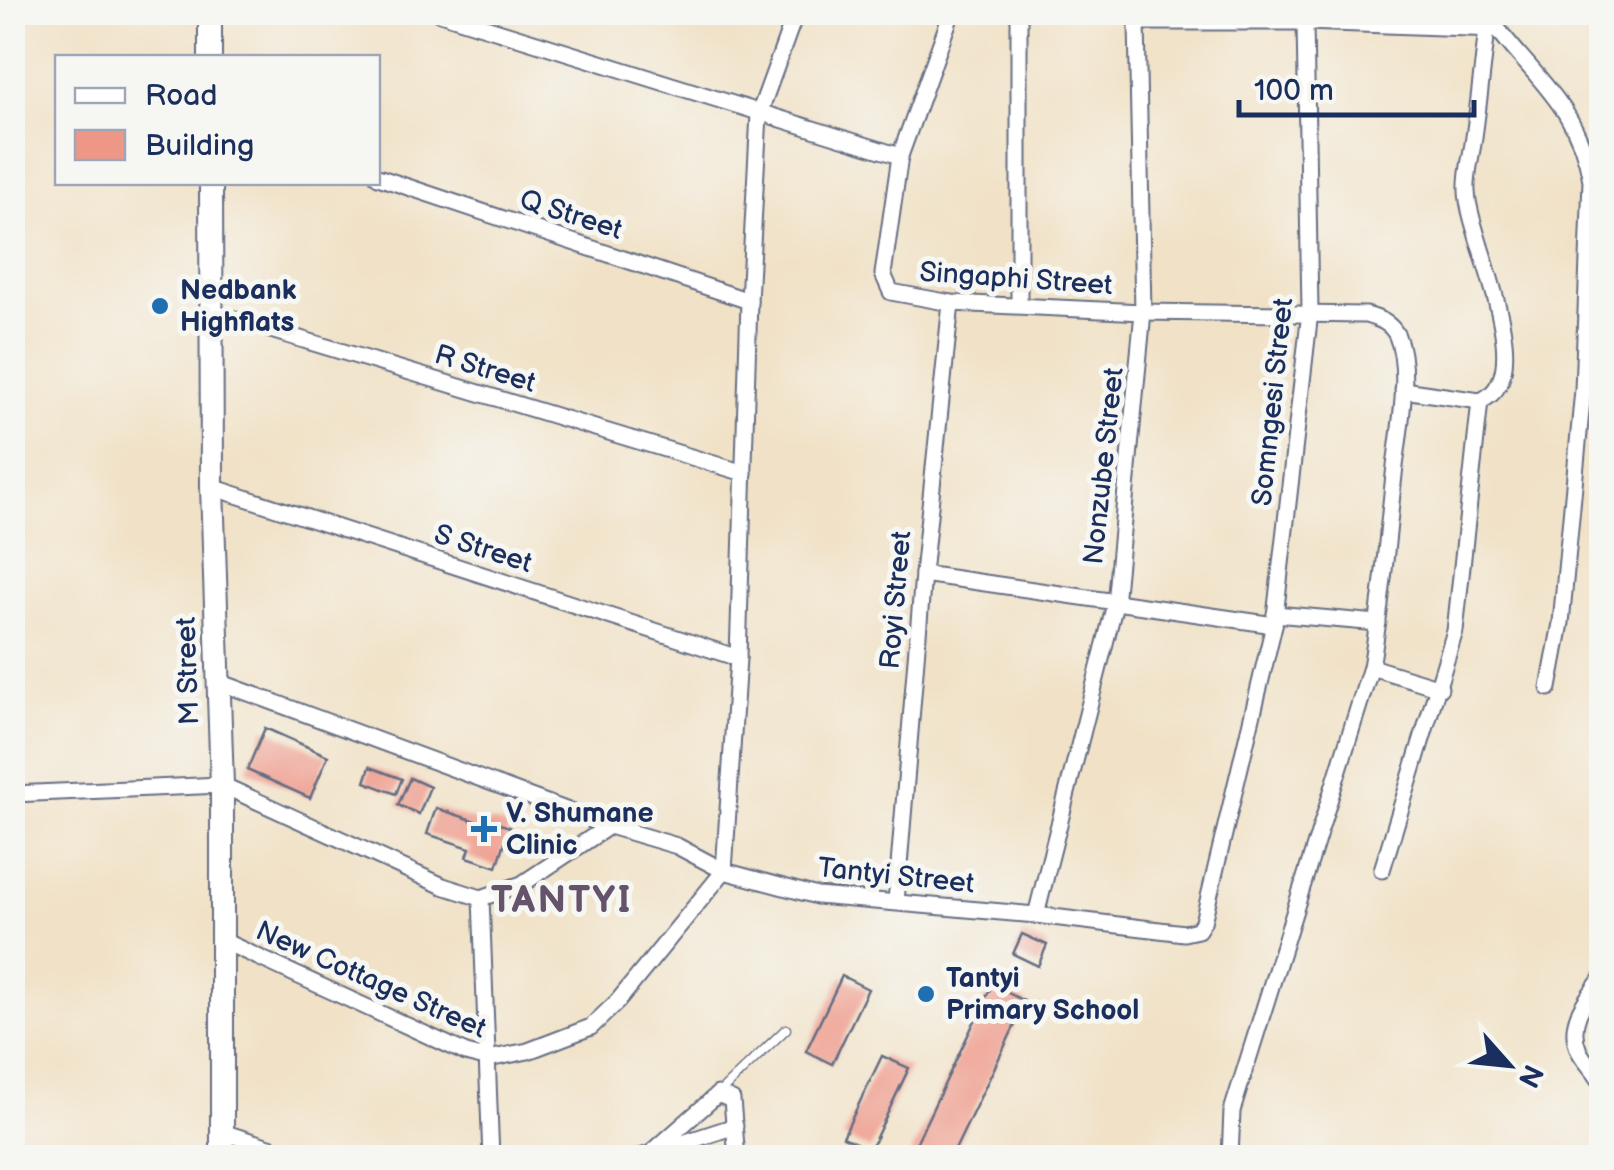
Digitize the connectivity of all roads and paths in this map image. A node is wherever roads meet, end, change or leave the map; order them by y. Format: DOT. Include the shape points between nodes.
graph roads {
  1 [pos="210,12"];
  2 [pos="437,12"];
  3 [pos="796,12"];
  4 [pos="952,12"];
  5 [pos="1019,12"];
  6 [pos="1135,17"];
  7 [pos="1308,17"];
  8 [pos="1489,23"];
  9 [pos="210,55"];
  10 [pos="759,114"];
  11 [pos="900,156"];
  12 [pos="380,178"];
  13 [pos="211,185"];
  14 [pos="749,301"];
  15 [pos="950,303"];
  16 [pos="1019,305"];
  17 [pos="211,312"];
  18 [pos="1143,312"];
  19 [pos="1310,312"];
  20 [pos="1403,390"];
  21 [pos="1480,401"];
  22 [pos="744,473"];
  23 [pos="212,487"];
  24 [pos="923,574"];
  25 [pos="1115,604"];
  26 [pos="1274,619"];
  27 [pos="1378,623"];
  28 [pos="738,658"];
  29 [pos="1371,668"];
  30 [pos="219,682"];
  31 [pos="1440,688"];
  32 [pos="1549,688"];
  33 [pos="222,785"];
  34 [pos="12,794"];
  35 [pos="608,826"];
  36 [pos="1382,870"];
  37 [pos="724,871"];
  38 [pos="481,898"];
  39 [pos="896,902"];
  40 [pos="1036,915"];
  41 [pos="1184,933"];
  42 [pos="220,940"];
  43 [pos="1602,978"];
  44 [pos="786,1030"];
  45 [pos="488,1059"];
  46 [pos="1600,1075"];
  47 [pos="718,1094"];
  48 [pos="735,1126"];
  49 [pos="222,1132"];
  50 [pos="644,1156"];
  51 [pos="222,1158"];
  52 [pos="304,1158"];
  53 [pos="491,1158"];
  54 [pos="738,1158"];
  55 [pos="1230,1158"];
  1 -- 9 [label="street"];
  2 -- 10 [label="street"];
  3 -- 10 [label="street"];
  4 -- 11 [label="street, Singaphi Street"];
  5 -- 16 [label="street"];
  6 -- 7 [label="street"];
  6 -- 18 [label="street, Nonzube Street"];
  7 -- 8 [label="street"];
  7 -- 19 [label="street, Somngesi Street"];
  8 -- 21 [label="street" via="1467,192 1506,356 1496,388"];
  8 -- 32 [label="street" via="1566,109 1590,180 1582,390"];
  10 -- 11 [label="street"];
  10 -- 14 [label="street"];
  11 -- 15 [label="street, Singaphi Street" via="886,285 896,295"];
  12 -- 14 [label="street, Q Street"];
  13 -- 17 [label="street, M Street"];
  14 -- 22 [label="street"];
  15 -- 16 [label="street, Singaphi Street"];
  15 -- 24 [label="street, Royi Street"];
  16 -- 18 [label="street, Singaphi Street"];
  17 -- 22 [label="street, R Street"];
  17 -- 23 [label="street, M Street"];
  18 -- 19 [label="street, Singaphi Street"];
  18 -- 25 [label="street, Nonzube Street"];
  19 -- 20 [label="street, Singaphi Street" via="1384,321 1399,344"];
  19 -- 26 [label="street, Somngesi Street"];
  20 -- 21 [label="street"];
  20 -- 27 [label="street, Singaphi Street"];
  21 -- 31 [label="street" via="1461,597"];
  22 -- 28 [label="street"];
  23 -- 28 [label="street, S Street"];
  23 -- 30 [label="street, M Street"];
  24 -- 25 [label="street"];
  24 -- 39 [label="street, Royi Street"];
  25 -- 26 [label="street"];
  25 -- 40 [label="street, Nonzube Street"];
  26 -- 27 [label="street"];
  26 -- 41 [label="street, Somngesi Street" via="1203,922"];
  27 -- 29 [label="street, Singaphi Street"];
  28 -- 37 [label="street"];
  29 -- 31 [label="street"];
  29 -- 55 [label="street, Singaphi Street" via="1232,1111"];
  30 -- 33 [label="street, M Street"];
  30 -- 35 [label="street, Tantyi Street"];
  31 -- 36 [label="street"];
  33 -- 34 [label="street"];
  33 -- 38 [label="street"];
  33 -- 42 [label="street, M Street"];
  35 -- 37 [label="street, Tantyi Street" via="678,846"];
  35 -- 38 [label="street" via="522,884"];
  37 -- 39 [label="street, Tantyi Street" via="817,896"];
  37 -- 45 [label="street, New Cottage Street" via="592,1027"];
  38 -- 45 [label="street"];
  39 -- 40 [label="street, Tantyi Street"];
  40 -- 41 [label="street, Tantyi Street"];
  42 -- 45 [label="street, New Cottage Street"];
  42 -- 49 [label="street, M Street"];
  43 -- 46 [label="street" via="1574,1032 1580,1052"];
  44 -- 47 [label="lane"];
  45 -- 53 [label="street"];
  47 -- 48 [label="street" via="732,1100"];
  47 -- 50 [label="street"];
  48 -- 50 [label="street"];
  48 -- 54 [label="street"];
  49 -- 51 [label="street, M Street"];
  49 -- 52 [label="street"];
}
